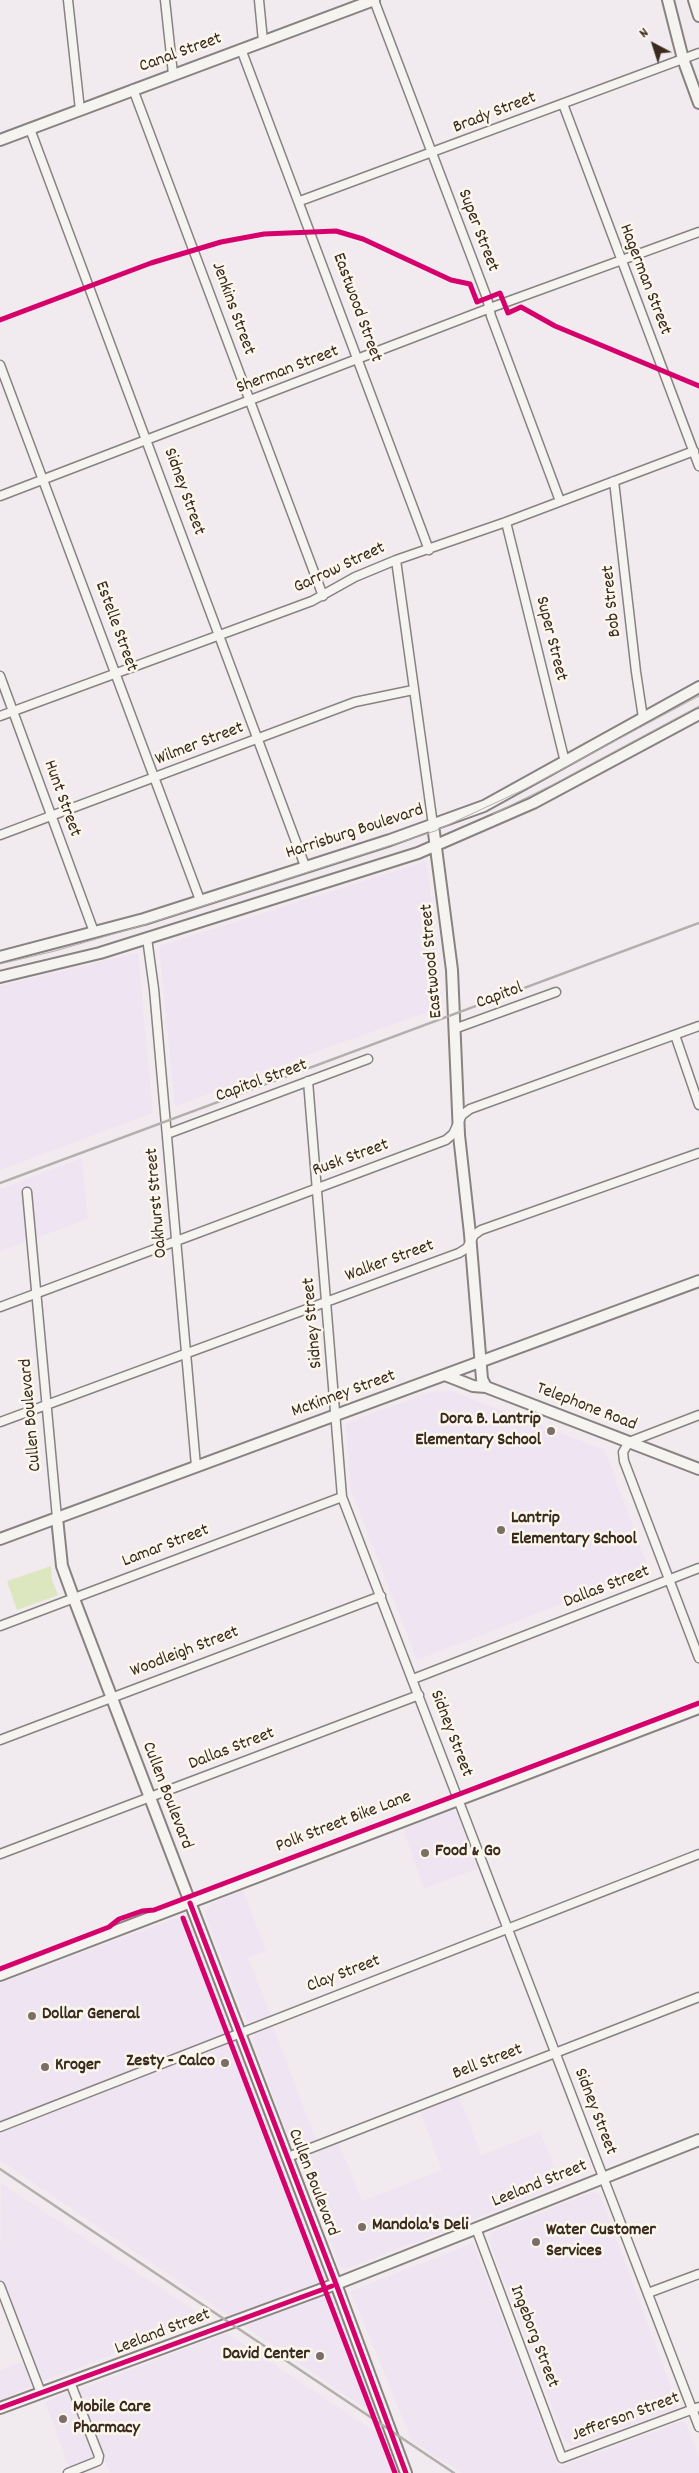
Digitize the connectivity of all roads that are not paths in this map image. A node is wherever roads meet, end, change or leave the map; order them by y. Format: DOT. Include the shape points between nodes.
graph roads {
  1 [pos="68,0"];
  2 [pos="165,0"];
  3 [pos="259,0"];
  4 [pos="374,0"];
  5 [pos="668,0"];
  6 [pos="694,0"];
  7 [pos="355,4"];
  8 [pos="699,16"];
  9 [pos="263,41"];
  10 [pos="241,49"];
  11 [pos="699,53"];
  12 [pos="683,60"];
  13 [pos="173,74"];
  14 [pos="133,89"];
  15 [pos="699,103"];
  16 [pos="563,104"];
  17 [pos="80,110"];
  18 [pos="30,129"];
  19 [pos="0,140"];
  20 [pos="431,154"];
  21 [pos="300,201"];
  22 [pos="699,232"];
  23 [pos="621,261"];
  24 [pos="490,308"];
  25 [pos="358,360"];
  26 [pos="0,365"];
  27 [pos="251,401"];
  28 [pos="148,441"];
  29 [pos="694,451"];
  30 [pos="699,466"];
  31 [pos="44,479"];
  32 [pos="614,481"];
  33 [pos="0,496"];
  34 [pos="560,501"];
  35 [pos="506,522"];
  36 [pos="429,550"];
  37 [pos="396,560"];
  38 [pos="323,596"];
  39 [pos="220,635"];
  40 [pos="116,673"];
  41 [pos="0,676"];
  42 [pos="699,687"];
  43 [pos="413,690"];
  44 [pos="13,711"];
  45 [pos="699,714"];
  46 [pos="0,716"];
  47 [pos="643,718"];
  48 [pos="258,738"];
  49 [pos="565,762"];
  50 [pos="155,778"];
  51 [pos="52,815"];
  52 [pos="434,825"];
  53 [pos="0,835"];
  54 [pos="437,846"];
  55 [pos="306,866"];
  56 [pos="200,900"];
  57 [pos="94,932"];
  58 [pos="147,938"];
  59 [pos="0,957"];
  60 [pos="0,977"];
  61 [pos="556,992"];
  62 [pos="699,1026"];
  63 [pos="454,1029"];
  64 [pos="675,1035"];
  65 [pos="368,1059"];
  66 [pos="308,1081"];
  67 [pos="699,1105"];
  68 [pos="458,1122"];
  69 [pos="167,1134"];
  70 [pos="699,1153"];
  71 [pos="317,1188"];
  72 [pos="27,1192"];
  73 [pos="176,1240"];
  74 [pos="470,1242"];
  75 [pos="699,1281"];
  76 [pos="37,1294"];
  77 [pos="327,1301"];
  78 [pos="0,1307"];
  79 [pos="187,1353"];
  80 [pos="480,1361"];
  81 [pos="445,1374"];
  82 [pos="486,1387"];
  83 [pos="48,1405"];
  84 [pos="337,1415"];
  85 [pos="699,1415"];
  86 [pos="0,1422"];
  87 [pos="629,1442"];
  88 [pos="196,1466"];
  89 [pos="699,1469"];
  90 [pos="342,1497"];
  91 [pos="57,1518"];
  92 [pos="0,1539"];
  93 [pos="699,1568"];
  94 [pos="669,1580"];
  95 [pos="381,1596"];
  96 [pos="74,1599"];
  97 [pos="0,1626"];
  98 [pos="699,1658"];
  99 [pos="413,1679"];
  100 [pos="419,1695"];
  101 [pos="111,1697"];
  102 [pos="699,1708"];
  103 [pos="0,1740"];
  104 [pos="149,1798"];
  105 [pos="459,1800"];
  106 [pos="0,1854"];
  107 [pos="699,1854"];
  108 [pos="190,1903"];
  109 [pos="508,1928"];
  110 [pos="0,1975"];
  111 [pos="699,1997"];
  112 [pos="240,2032"];
  113 [pos="555,2053"];
  114 [pos="0,2127"];
  115 [pos="699,2140"];
  116 [pos="288,2157"];
  117 [pos="603,2177"];
  118 [pos="476,2228"];
  119 [pos="699,2274"];
  120 [pos="336,2284"];
  121 [pos="0,2286"];
  122 [pos="648,2293"];
  123 [pos="70,2382"];
  124 [pos="41,2393"];
  125 [pos="0,2408"];
  126 [pos="696,2408"];
  127 [pos="699,2427"];
  128 [pos="562,2458"];
  129 [pos="68,2473"];
  130 [pos="406,2473"];
  1 -- 17 [label="street"];
  2 -- 13 [label="street"];
  3 -- 9 [label="street"];
  4 -- 7 [label="main road, Canal Street"];
  4 -- 20 [label="street, Super Street"];
  5 -- 12 [label="main road"];
  6 -- 8 [label="main road"];
  7 -- 9 [label="main road, Canal Street"];
  9 -- 10 [label="main road, Canal Street"];
  10 -- 13 [label="main road, Canal Street"];
  10 -- 21 [label="street, Eastwood Street"];
  11 -- 12 [label="street, Brady Street"];
  12 -- 15 [label="main road"];
  12 -- 16 [label="street, Brady Street"];
  13 -- 14 [label="main road, Canal Street"];
  14 -- 17 [label="main road, Canal Street"];
  14 -- 27 [label="street, Jenkins Street"];
  16 -- 20 [label="street, Brady Street"];
  16 -- 23 [label="street, Hagerman Street"];
  17 -- 18 [label="main road, Canal Street"];
  18 -- 19 [label="main road, Canal Street"];
  18 -- 28 [label="street, Sidney Street"];
  20 -- 21 [label="street, Brady Street"];
  20 -- 24 [label="street, Super Street"];
  21 -- 25 [label="street, Eastwood Street"];
  22 -- 23 [label="street, Sherman Street"];
  23 -- 24 [label="street, Sherman Street"];
  23 -- 29 [label="street, Hagerman Street"];
  24 -- 25 [label="street, Sherman Street"];
  24 -- 34 [label="street, Super Street"];
  25 -- 27 [label="street, Sherman Street"];
  25 -- 36 [label="street, Eastwood Street"];
  26 -- 31 [label="street, Estelle Street"];
  27 -- 28 [label="street, Sherman Street"];
  27 -- 38 [label="street, Jenkins Street"];
  28 -- 31 [label="street, Sherman Street"];
  28 -- 39 [label="street, Sidney Street"];
  29 -- 30 [label="street, Hagerman Street"];
  29 -- 32 [label="street, Garrow Street"];
  31 -- 33 [label="street, Sherman Street"];
  31 -- 40 [label="street, Estelle Street"];
  32 -- 34 [label="street, Garrow Street"];
  32 -- 47 [label="street, Bob Street"];
  34 -- 35 [label="street, Garrow Street"];
  35 -- 36 [label="street, Garrow Street"];
  35 -- 49 [label="street, Super Street"];
  36 -- 37 [label="street, Garrow Street"];
  37 -- 38 [label="street, Garrow Street" via="355,577"];
  37 -- 43 [label="street, Eastwood Street"];
  38 -- 39 [label="street, Garrow Street"];
  39 -- 40 [label="street, Garrow Street"];
  39 -- 48 [label="street, Sidney Street"];
  40 -- 44 [label="street, Garrow Street"];
  40 -- 50 [label="street, Estelle Street"];
  41 -- 44 [label="street, Hunt Street"];
  42 -- 47 [label="main road, Harrisburg Boulevard"];
  43 -- 48 [label="street, Wilmer Street" via="355,702"];
  43 -- 52 [label="street, Eastwood Street"];
  44 -- 46 [label="street, Garrow Street"];
  44 -- 51 [label="street, Hunt Street"];
  45 -- 54 [label="main road" via="533,803"];
  47 -- 49 [label="main road, Harrisburg Boulevard"];
  48 -- 50 [label="street, Wilmer Street"];
  48 -- 55 [label="street, Sidney Street"];
  49 -- 52 [label="main road, Harrisburg Boulevard" via="484,806"];
  50 -- 51 [label="street, Wilmer Street"];
  50 -- 56 [label="street, Estelle Street"];
  51 -- 53 [label="street, Wilmer Street"];
  51 -- 57 [label="street, Hunt Street"];
  52 -- 54 [label="main road, Eastwood Street"];
  52 -- 55 [label="main road, Harrisburg Boulevard"];
  54 -- 58 [label="main road"];
  54 -- 63 [label="main road, Eastwood Street" via="452,970"];
  55 -- 56 [label="main road, Harrisburg Boulevard"];
  56 -- 57 [label="main road, Harrisburg Boulevard"];
  57 -- 59 [label="main road, Harrisburg Boulevard"];
  58 -- 60 [label="main road"];
  58 -- 69 [label="street, Oakhurst Street"];
  61 -- 63 [label="street, Capitol"];
  62 -- 64 [label="street, Rusk Street"];
  63 -- 68 [label="main road, Eastwood Street"];
  64 -- 67 [label="street"];
  64 -- 68 [label="street, Rusk Street" via="470,1108"];
  65 -- 66 [label="street, Capitol Street"];
  66 -- 69 [label="street, Capitol Street"];
  66 -- 71 [label="street, Sidney Street"];
  68 -- 71 [label="street, Rusk Street" via="446,1140"];
  68 -- 74 [label="main road, Eastwood Street"];
  69 -- 73 [label="street, Oakhurst Street"];
  70 -- 74 [label="street, Walker Street" via="481,1230"];
  71 -- 73 [label="street, Rusk Street"];
  71 -- 77 [label="street, Sidney Street"];
  72 -- 76 [label="street, Cullen Boulevard"];
  73 -- 76 [label="street, Rusk Street"];
  73 -- 79 [label="street, Oakhurst Street"];
  74 -- 77 [label="street, Walker Street" via="460,1253"];
  74 -- 80 [label="main road, Eastwood Street"];
  75 -- 80 [label="main road, McKinney Street"];
  76 -- 78 [label="street, Rusk Street"];
  76 -- 83 [label="street, Cullen Boulevard"];
  77 -- 79 [label="street, Walker Street"];
  77 -- 84 [label="street, Sidney Street"];
  79 -- 83 [label="street, Walker Street"];
  79 -- 88 [label="street, Oakhurst Street"];
  80 -- 81 [label="main road, McKinney Street"];
  80 -- 82 [label="main road"];
  81 -- 82 [label="main road, Telephone Road" via="473,1386"];
  81 -- 84 [label="main road, McKinney Street"];
  82 -- 87 [label="main road, Telephone Road"];
  83 -- 86 [label="street, Walker Street"];
  83 -- 91 [label="street, Cullen Boulevard"];
  84 -- 88 [label="main road, McKinney Street"];
  84 -- 90 [label="street, Sidney Street"];
  85 -- 87 [label="street"];
  87 -- 89 [label="main road, Telephone Road"];
  87 -- 94 [label="street" via="623,1452 624,1461"];
  88 -- 91 [label="main road, McKinney Street"];
  90 -- 95 [label="street, Sidney Street"];
  90 -- 96 [label="street, Lamar Street"];
  91 -- 92 [label="main road, McKinney Street"];
  91 -- 96 [label="main road, Cullen Boulevard" via="62,1566"];
  93 -- 94 [label="street, Dallas Street"];
  94 -- 98 [label="street"];
  94 -- 99 [label="street, Dallas Street"];
  95 -- 99 [label="street, Sidney Street"];
  95 -- 101 [label="street, Woodleigh Street"];
  96 -- 97 [label="street, Lamar Street"];
  96 -- 101 [label="main road, Cullen Boulevard"];
  99 -- 100 [label="street, Sidney Street"];
  100 -- 104 [label="street, Dallas Street"];
  100 -- 105 [label="street, Sidney Street"];
  101 -- 103 [label="street, Woodleigh Street"];
  101 -- 104 [label="main road, Cullen Boulevard"];
  102 -- 105 [label="main road"];
  104 -- 106 [label="street, Dallas Street"];
  104 -- 108 [label="main road, Cullen Boulevard"];
  105 -- 108 [label="main road"];
  105 -- 109 [label="street, Sidney Street"];
  107 -- 109 [label="street, Clay Street"];
  108 -- 110 [label="main road"];
  108 -- 112 [label="main road, Cullen Boulevard"];
  109 -- 112 [label="street, Clay Street"];
  109 -- 113 [label="street, Sidney Street"];
  111 -- 113 [label="street, Bell Street"];
  112 -- 114 [label="street, Clay Street"];
  112 -- 116 [label="main road, Cullen Boulevard"];
  113 -- 116 [label="street, Bell Street"];
  113 -- 117 [label="street, Sidney Street"];
  115 -- 117 [label="main road, Leeland Street"];
  116 -- 120 [label="main road, Cullen Boulevard"];
  117 -- 118 [label="main road, Leeland Street"];
  117 -- 122 [label="street, Sidney Street"];
  118 -- 120 [label="main road, Leeland Street"];
  118 -- 128 [label="street, Ingeborg Street"];
  119 -- 122 [label="street"];
  120 -- 123 [label="main road, Leeland Street"];
  120 -- 130 [label="main road, Cullen Boulevard"];
  121 -- 124 [label="street"];
  122 -- 126 [label="street, Sidney Street"];
  123 -- 124 [label="main road, Leeland Street"];
  123 -- 129 [label="street" via="98,2461"];
  124 -- 125 [label="main road, Leeland Street"];
  126 -- 127 [label="street, Sidney Street"];
  126 -- 128 [label="street, Jefferson Street"];
}
